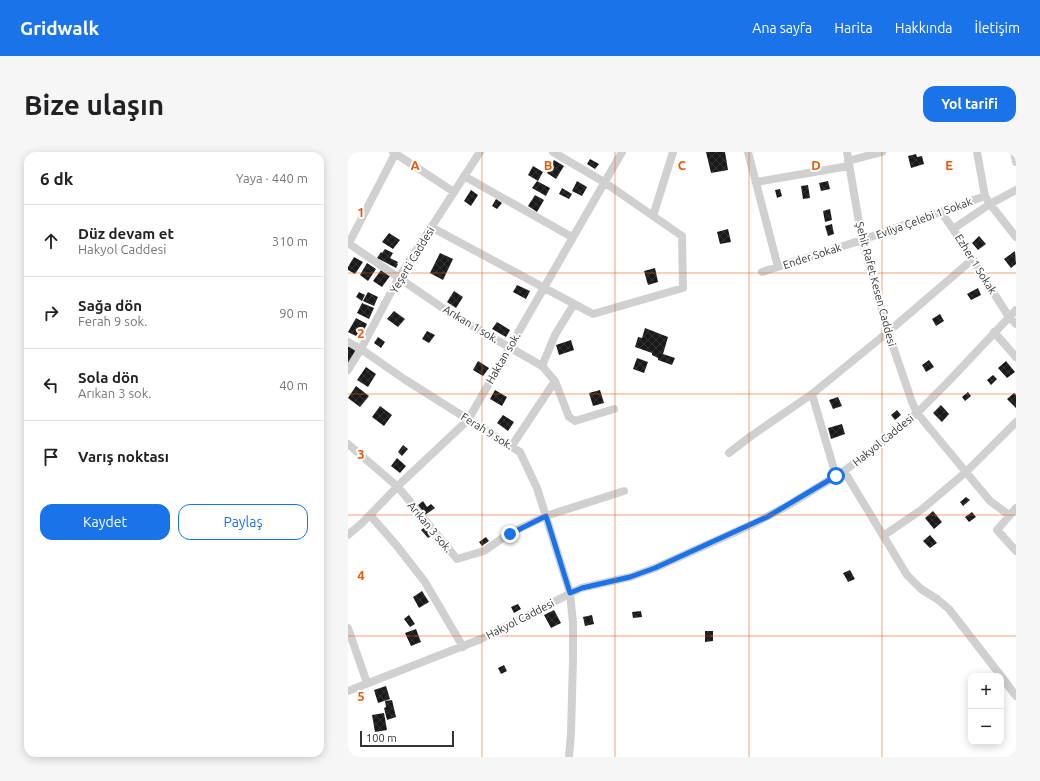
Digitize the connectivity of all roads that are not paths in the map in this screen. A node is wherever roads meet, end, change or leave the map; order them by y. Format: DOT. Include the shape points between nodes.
graph roads {
  1 [pos="395,152"];
  2 [pos="480,152"];
  3 [pos="553,152"];
  4 [pos="622,152"];
  5 [pos="673,152"];
  6 [pos="748,152"];
  7 [pos="847,152"];
  8 [pos="882,152"];
  9 [pos="977,152"];
  10 [pos="1014,152"];
  11 [pos="1016,162"];
  12 [pos="848,164"];
  13 [pos="464,176"];
  14 [pos="604,182"];
  15 [pos="756,182"];
  16 [pos="1016,190"];
  17 [pos="454,192"];
  18 [pos="985,196"];
  19 [pos="990,204"];
  20 [pos="941,212"];
  21 [pos="653,216"];
  22 [pos="431,227"];
  23 [pos="953,229"];
  24 [pos="1016,237"];
  25 [pos="572,238"];
  26 [pos="862,240"];
  27 [pos="348,243"];
  28 [pos="973,259"];
  29 [pos="778,267"];
  30 [pos="762,272"];
  31 [pos="399,277"];
  32 [pos="543,288"];
  33 [pos="574,304"];
  34 [pos="1016,310"];
  35 [pos="1009,317"];
  36 [pos="1016,324"];
  37 [pos="888,332"];
  38 [pos="994,332"];
  39 [pos="348,342"];
  40 [pos="510,347"];
  41 [pos="361,349"];
  42 [pos="1016,357"];
  43 [pos="542,366"];
  44 [pos="348,370"];
  45 [pos="555,381"];
  46 [pos="812,394"];
  47 [pos="614,409"];
  48 [pos="917,413"];
  49 [pos="468,420"];
  50 [pos="1016,422"];
  51 [pos="348,444"];
  52 [pos="511,447"];
  53 [pos="729,453"];
  54 [pos="844,471"];
  55 [pos="966,472"];
  56 [pos="836,476"];
  57 [pos="398,487"];
  58 [pos="624,491"];
  59 [pos="1016,508"];
  60 [pos="370,515"];
  61 [pos="1009,515"];
  62 [pos="546,516"];
  63 [pos="348,535"];
  64 [pos="882,536"];
  65 [pos="1016,551"];
  66 [pos="570,593"];
  67 [pos="348,628"];
  68 [pos="463,647"];
  69 [pos="999,673"];
  70 [pos="1004,680"];
  71 [pos="367,682"];
  72 [pos="348,691"];
  73 [pos="1016,696"];
  74 [pos="569,757"];
  1 -- 17 [label="street"];
  1 -- 27 [label="street"];
  2 -- 13 [label="street, Yeşerti Caddesi"];
  3 -- 14 [label="street"];
  4 -- 14 [label="street, Haktan sok."];
  5 -- 21 [label="street"];
  6 -- 15 [label="street"];
  7 -- 12 [label="street, Şehit Rafet Kesen Caddesi"];
  8 -- 12 [label="street"];
  9 -- 18 [label="street"];
  10 -- 11 [label="street"];
  12 -- 15 [label="street"];
  12 -- 26 [label="street, Şehit Rafet Kesen Caddesi"];
  13 -- 17 [label="street, Yeşerti Caddesi"];
  13 -- 25 [label="street"];
  14 -- 21 [label="street"];
  14 -- 25 [label="street, Haktan sok."];
  15 -- 29 [label="street"];
  16 -- 19 [label="street, Evliya Çelebi 1 Sokak"];
  17 -- 22 [label="street, Yeşerti Caddesi"];
  18 -- 19 [label="street"];
  18 -- 20 [label="street, Evliya Çelebi 1 Sokak"];
  19 -- 23 [label="street, Evliya Çelebi 1 Sokak"];
  19 -- 24 [label="street"];
  20 -- 23 [label="street, Ezher 1 Sokak"];
  20 -- 26 [label="street, Evliya Çelebi 1 Sokak"];
  21 -- 33 [label="street" via="682,236 683,288 593,314"];
  22 -- 31 [label="street, Yeşerti Caddesi"];
  22 -- 32 [label="street"];
  23 -- 28 [label="street, Ezher 1 Sokak"];
  25 -- 32 [label="street, Haktan sok."];
  26 -- 29 [label="street, Ender Sokak"];
  26 -- 37 [label="street, Şehit Rafet Kesen Caddesi"];
  27 -- 31 [label="street, Arıkan 1 sok."];
  28 -- 35 [label="street, Ezher 1 Sokak"];
  28 -- 37 [label="street"];
  29 -- 30 [label="street, Ender Sokak"];
  31 -- 40 [label="street, Arıkan 1 sok." via="450,313"];
  31 -- 41 [label="street, Yeşerti Caddesi"];
  32 -- 33 [label="street"];
  32 -- 40 [label="street, Haktan sok."];
  33 -- 43 [label="street" via="555,335"];
  34 -- 35 [label="street, Hakyol Caddesi"];
  35 -- 36 [label="street, Ezher 1 Sokak"];
  35 -- 38 [label="street, Hakyol Caddesi"];
  37 -- 46 [label="street"];
  37 -- 48 [label="street, Şehit Rafet Kesen Caddesi"];
  38 -- 42 [label="street"];
  38 -- 48 [label="street, Hakyol Caddesi"];
  39 -- 41 [label="street, Ferah 9 sok."];
  40 -- 43 [label="street, Arıkan 1 sok."];
  40 -- 49 [label="street, Haktan sok."];
  41 -- 44 [label="street, Yeşerti Caddesi"];
  41 -- 49 [label="street, Ferah 9 sok."];
  43 -- 45 [label="street, Arıkan 1 sok."];
  45 -- 47 [label="street, Arıkan 1 sok." via="572,420"];
  45 -- 52 [label="street"];
  46 -- 53 [label="street"];
  46 -- 56 [label="street"];
  48 -- 54 [label="street, Hakyol Caddesi"];
  48 -- 55 [label="street, Şehit Rafet Kesen Caddesi"];
  49 -- 52 [label="street, Ferah 9 sok."];
  49 -- 57 [label="street, Haktan sok."];
  50 -- 55 [label="street"];
  51 -- 57 [label="street, Arıkan 3 sok."];
  52 -- 62 [label="street, Ferah 9 sok." via="520,452 537,488"];
  54 -- 56 [label="street, Hakyol Caddesi"];
  54 -- 64 [label="street"];
  55 -- 61 [label="street, Şehit Rafet Kesen Caddesi" via="990,501"];
  55 -- 64 [label="street" via="921,510"];
  56 -- 66 [label="street, Hakyol Caddesi" via="767,517 661,565 639,574"];
  57 -- 60 [label="street, Haktan sok."];
  57 -- 62 [label="street, Arıkan 3 sok." via="457,559 484,551 510,534"];
  58 -- 62 [label="street"];
  59 -- 61 [label="street"];
  60 -- 63 [label="street, Haktan sok."];
  60 -- 68 [label="street" via="425,582"];
  61 -- 65 [label="street" via="997,530"];
  62 -- 66 [label="street, Ferah 9 sok."];
  64 -- 69 [label="street" via="907,575 921,589 949,609"];
  66 -- 68 [label="street, Hakyol Caddesi"];
  66 -- 74 [label="street, Ferah 9 sok." via="573,659"];
  67 -- 71 [label="street"];
  68 -- 71 [label="street, Hakyol Caddesi"];
  70 -- 73 [label="street"];
  71 -- 72 [label="street, Hakyol Caddesi"];
}
